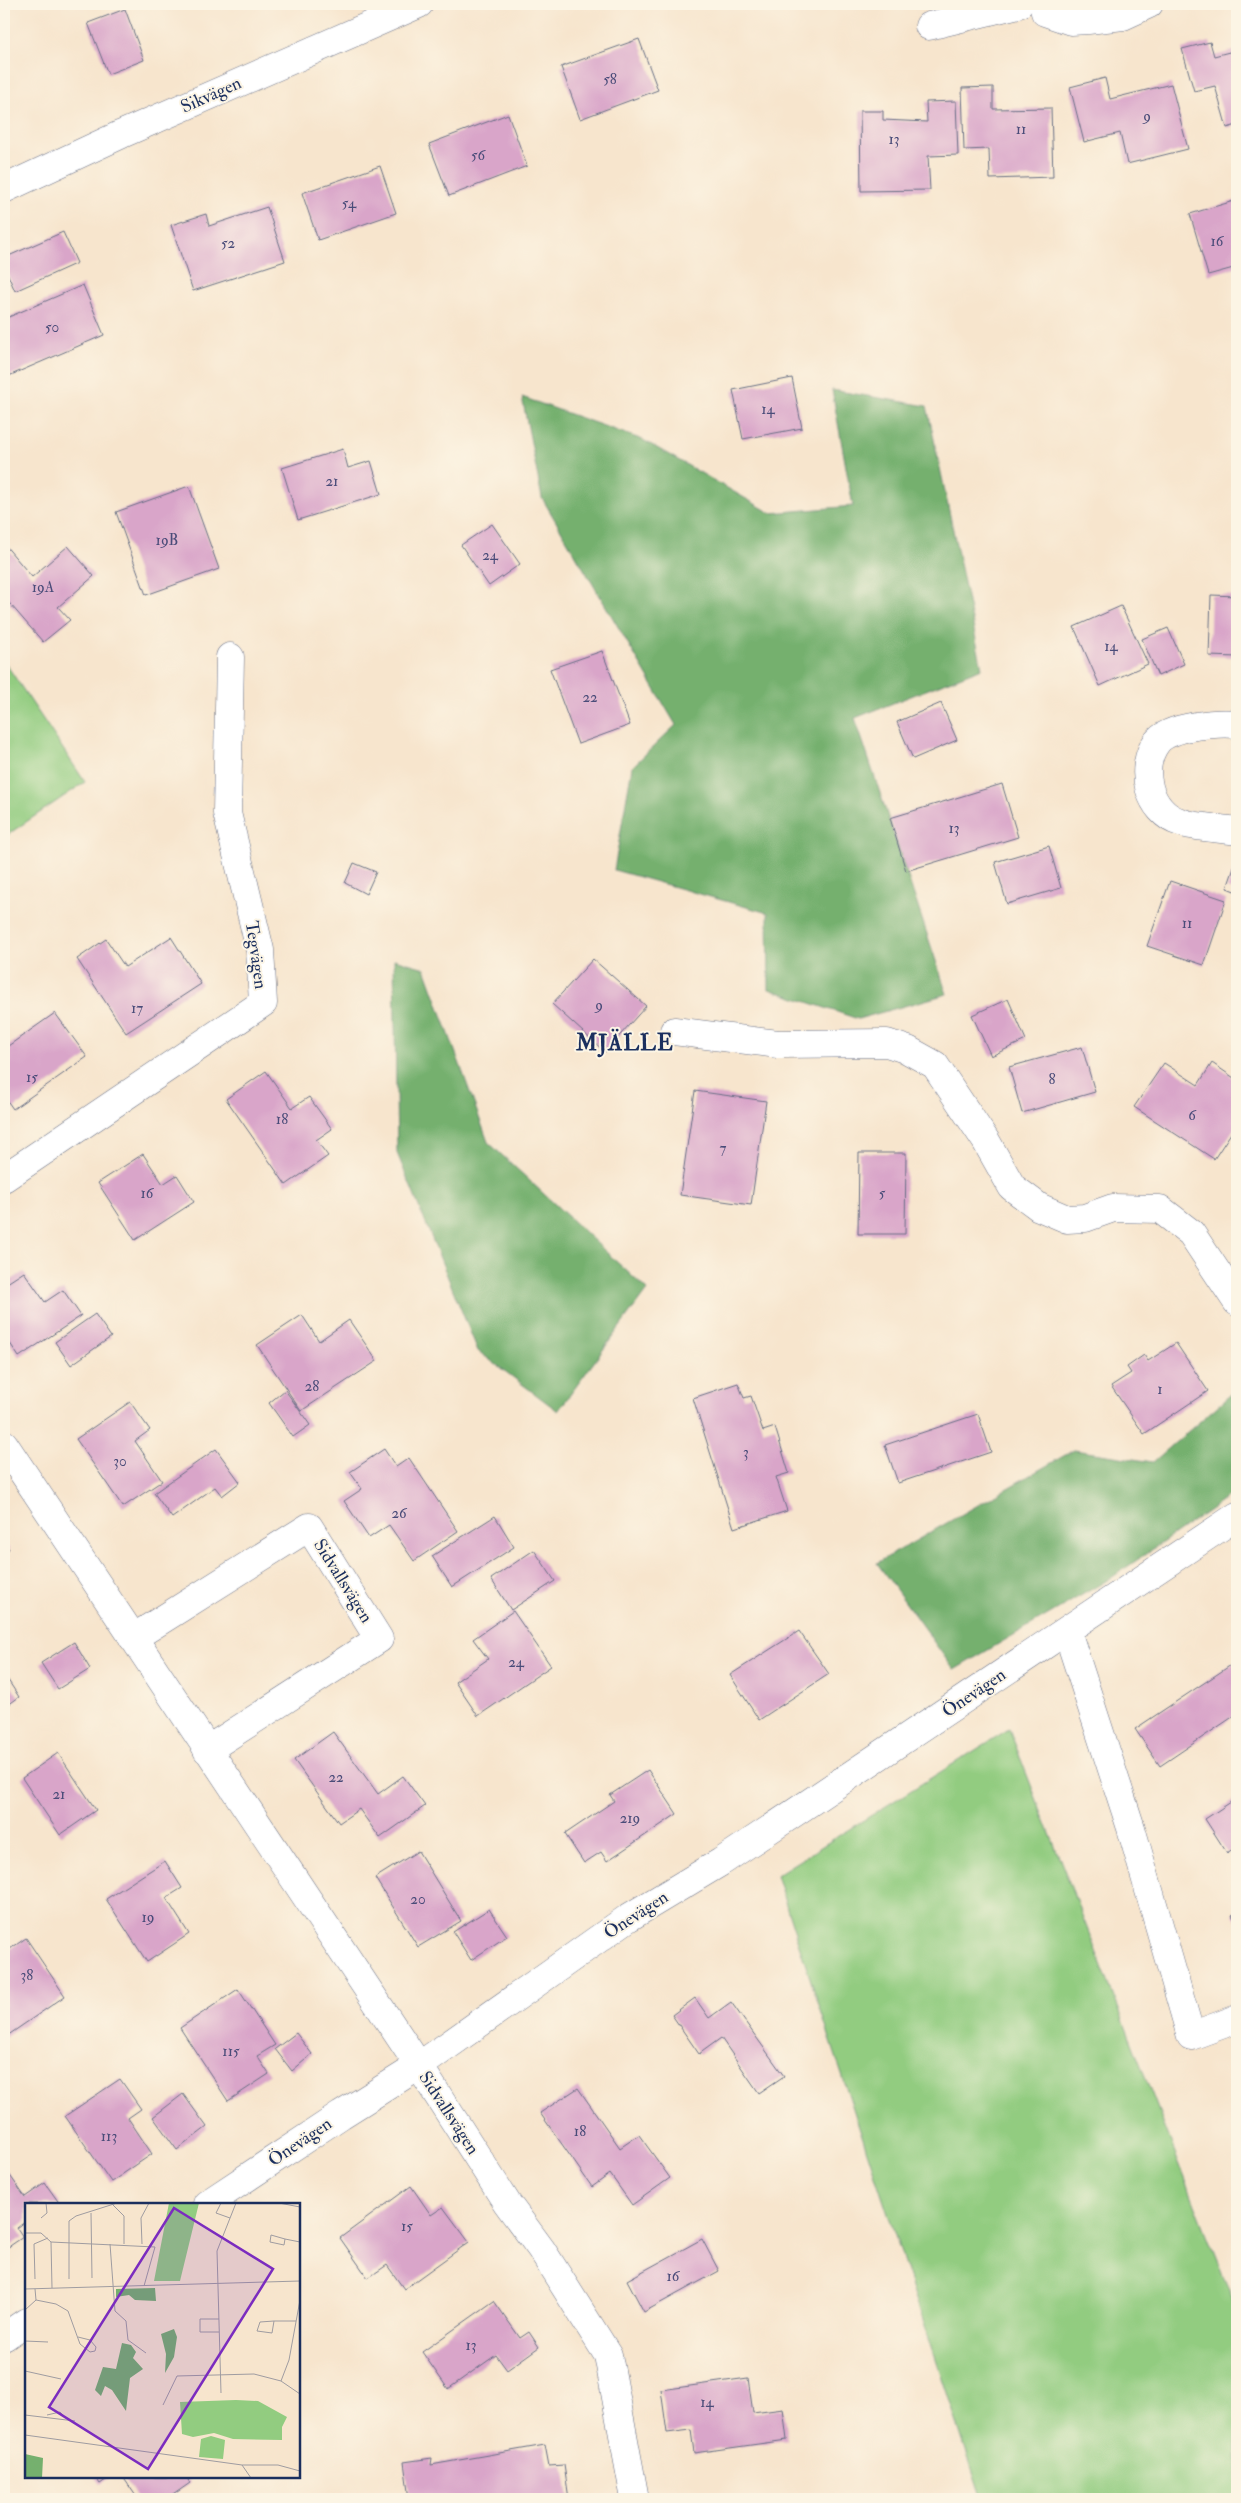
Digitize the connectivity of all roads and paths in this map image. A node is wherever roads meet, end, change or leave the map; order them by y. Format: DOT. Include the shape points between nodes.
graph roads {
  1 [pos="419,4"];
  2 [pos="1019,4"];
  3 [pos="1043,4"];
  4 [pos="1149,4"];
  5 [pos="929,26"];
  6 [pos="4,189"];
  7 [pos="230,657"];
  8 [pos="1237,724"];
  9 [pos="1237,830"];
  10 [pos="674,1031"];
  11 [pos="4,1178"];
  12 [pos="1237,1302"];
  13 [pos="4,1444"];
  14 [pos="1237,1516"];
  15 [pos="1067,1631"];
  16 [pos="133,1638"];
  17 [pos="208,1750"];
  18 [pos="1237,2019"];
  19 [pos="419,2066"];
  20 [pos="209,2203"];
  21 [pos="25,2323"];
  22 [pos="4,2337"];
  23 [pos="635,2499"];
  1 -- 6 [label="street, Sikvägen"];
  2 -- 5 [label="street"];
  3 -- 4 [label="street" via="1045,12 1071,21 1123,16"];
  7 -- 11 [label="street, Tegvägen" via="227,813 260,950 262,1003"];
  8 -- 9 [label="street" via="1190,725 1157,741 1148,760 1148,787 1160,811 1179,822"];
  10 -- 12 [label="street" via="778,1044 887,1044 908,1050 935,1065 986,1141 1012,1187 1040,1207 1067,1219 1085,1218 1113,1208 1160,1209 1191,1233"];
  13 -- 16 [label="street, Sidvallsvägen"];
  14 -- 15 [label="street, Önevägen"];
  15 -- 18 [label="street" via="1131,1828 1191,2036"];
  15 -- 19 [label="street, Önevägen" via="721,1862 628,1918"];
  16 -- 17 [label="street, Sidvallsvägen"];
  16 -- 17 [label="street, Sidvallsvägen" via="309,1527 379,1639"];
  17 -- 19 [label="street, Sidvallsvägen"];
  19 -- 20 [label="street, Önevägen"];
  19 -- 23 [label="street, Sidvallsvägen" via="608,2355"];
  21 -- 22 [label="street"];
}
